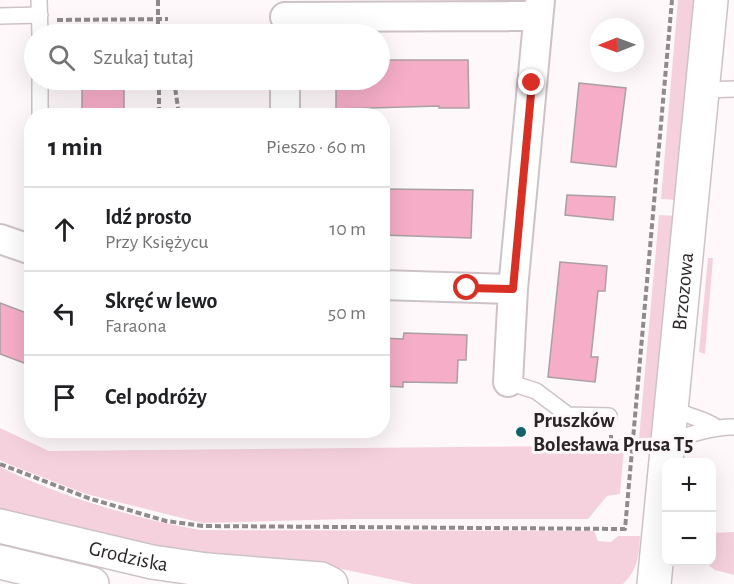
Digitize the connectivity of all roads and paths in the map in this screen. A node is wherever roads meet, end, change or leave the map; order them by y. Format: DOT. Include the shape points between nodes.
graph roads {
  1 [pos="158,0"];
  2 [pos="672,0"];
  3 [pos="711,0"];
  4 [pos="40,8"];
  5 [pos="539,8"];
  6 [pos="0,16"];
  7 [pos="285,17"];
  8 [pos="158,19"];
  9 [pos="168,19"];
  10 [pos="40,24"];
  11 [pos="158,24"];
  12 [pos="734,89"];
  13 [pos="40,90"];
  14 [pos="159,90"];
  15 [pos="175,90"];
  16 [pos="285,90"];
  17 [pos="702,90"];
  18 [pos="40,108"];
  19 [pos="159,108"];
  20 [pos="178,108"];
  21 [pos="285,108"];
  22 [pos="0,239"];
  23 [pos="24,247"];
  24 [pos="390,285"];
  25 [pos="513,289"];
  26 [pos="508,382"];
  27 [pos="670,406"];
  28 [pos="609,416"];
  29 [pos="716,427"];
  30 [pos="734,427"];
  31 [pos="667,446"];
  32 [pos="0,464"];
  33 [pos="0,526"];
  34 [pos="0,562"];
  35 [pos="92,584"];
  36 [pos="331,584"];
  37 [pos="654,584"];
  1 -- 8 [label="path"];
  2 -- 32 [label="path" via="625,529 203,526 166,521 88,498"];
  3 -- 17 [label="street, Brzozowa"];
  4 -- 6 [label="lane"];
  4 -- 8 [label="path" via="52,20"];
  4 -- 10 [label="lane"];
  5 -- 7 [label="street"];
  5 -- 25 [label="street"];
  8 -- 9 [label="path"];
  8 -- 11 [label="path"];
  12 -- 17 [label="lane"];
  13 -- 18 [label="lane"];
  14 -- 19 [label="path"];
  15 -- 20 [label="path"];
  16 -- 21 [label="street"];
  17 -- 27 [label="street, Brzozowa"];
  22 -- 23 [label="street"];
  24 -- 25 [label="street"];
  25 -- 26 [label="street"];
  26 -- 28 [label="lane" via="536,391 568,415"];
  27 -- 29 [label="lane"];
  27 -- 31 [label="street, Brzozowa"];
  29 -- 30 [label="lane"];
  29 -- 31 [label="lane"];
  31 -- 37 [label="street, Brzozowa"];
  33 -- 36 [label="street, Grodziska" via="152,562 321,579"];
  34 -- 35 [label="street, Grodziska"];
}
